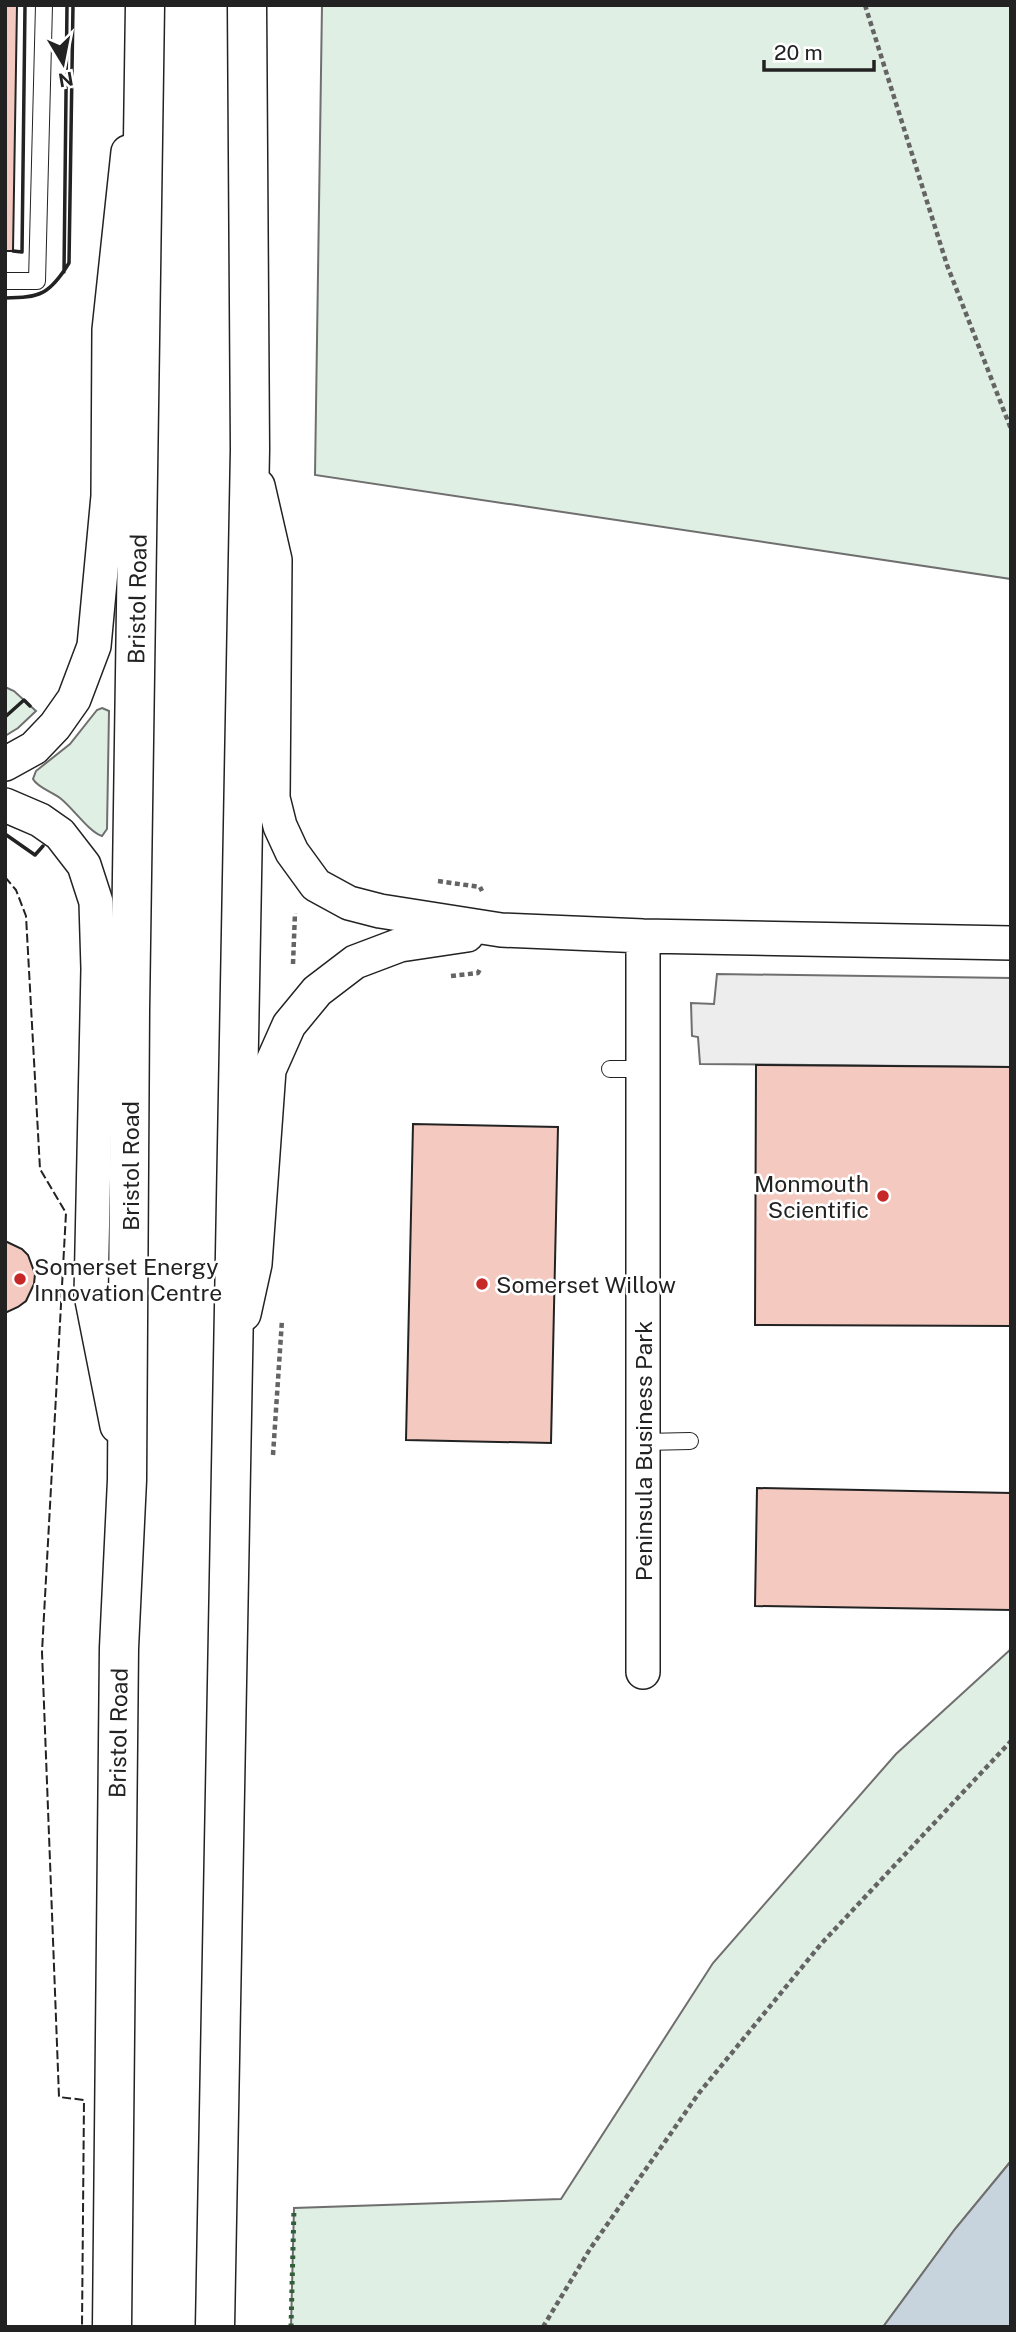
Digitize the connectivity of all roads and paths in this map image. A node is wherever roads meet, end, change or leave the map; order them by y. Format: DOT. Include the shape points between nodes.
graph roads {
  1 [pos="44,5"];
  2 [pos="144,5"];
  3 [pos="247,5"];
  4 [pos="865,5"];
  5 [pos="5,281"];
  6 [pos="1011,429"];
  7 [pos="250,449"];
  8 [pos="5,764"];
  9 [pos="5,805"];
  10 [pos="316,885"];
  11 [pos="501,930"];
  12 [pos="643,936"];
  13 [pos="1011,943"];
  14 [pos="317,991"];
  15 [pos="282,1310"];
  16 [pos="233,1366"];
  17 [pos="690,1441"];
  18 [pos="644,1442"];
  19 [pos="272,1459"];
  20 [pos="127,1480"];
  21 [pos="643,1672"];
  22 [pos="1011,1741"];
  23 [pos="112,2327"];
  24 [pos="215,2327"];
  25 [pos="543,2327"];
  1 -- 5 [label="lane" via="37,281"];
  2 -- 8 [label="street" via="109,330 108,496 94,646 74,699 55,726 34,748"];
  2 -- 20 [label="main road, Bristol Road"];
  3 -- 7 [label="main road"];
  4 -- 6 [label="path" via="947,265"];
  7 -- 10 [label="street" via="275,560 273,797 292,852"];
  7 -- 16 [label="main road"];
  9 -- 20 [label="street" via="60,834 84,865 96,902 91,1295"];
  10 -- 11 [label="street" via="349,903 380,911"];
  10 -- 14 [label="path" via="295,911 293,964"];
  11 -- 12 [label="street"];
  11 -- 14 [label="street" via="400,945 355,962"];
  12 -- 13 [label="street"];
  12 -- 18 [label="street, Peninsula Business Park" via="626,1069"];
  14 -- 16 [label="street" via="289,1025 269,1070 255,1264"];
  15 -- 19 [label="path"];
  16 -- 24 [label="main road"];
  17 -- 18 [label="lane"];
  18 -- 21 [label="street, Peninsula Business Park"];
  20 -- 23 [label="main road, Bristol Road" via="119,1648"];
  22 -- 25 [label="path" via="821,1944 699,2093 590,2249"];
}
